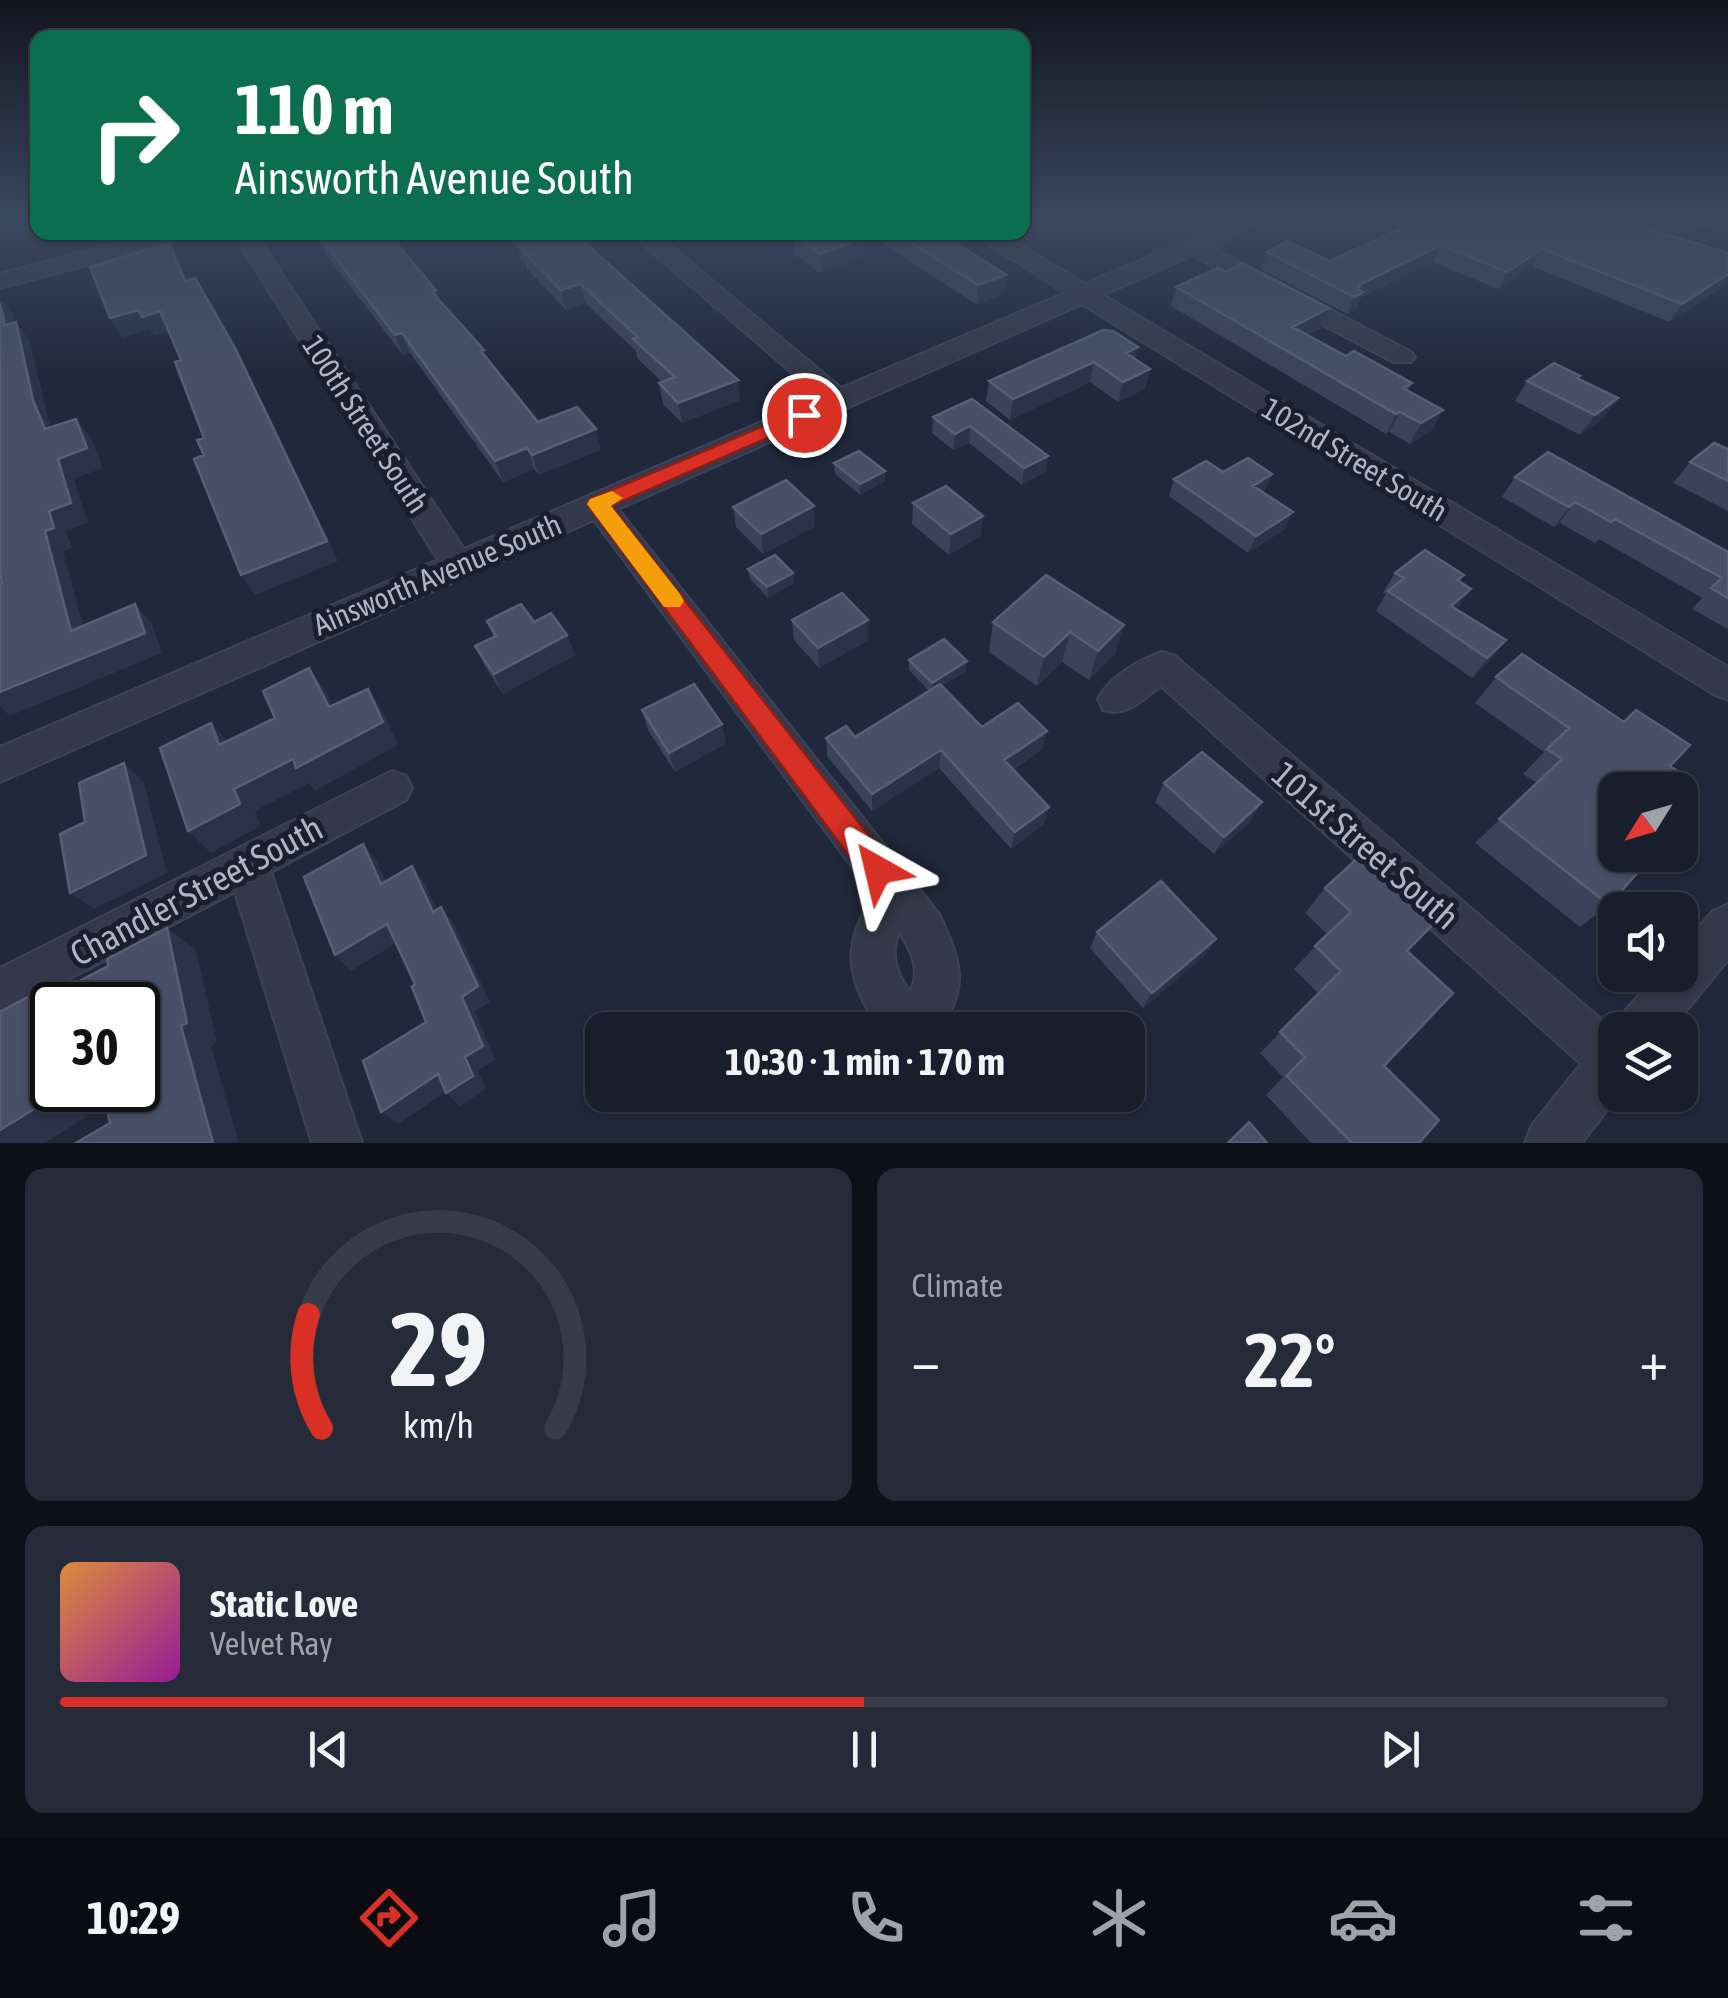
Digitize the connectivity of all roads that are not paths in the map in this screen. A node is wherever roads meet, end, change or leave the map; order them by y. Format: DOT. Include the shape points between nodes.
graph roads {
  1 [pos="40,270"];
  2 [pos="267,270"];
  3 [pos="685,270"];
  4 [pos="1045,270"];
  5 [pos="1138,270"];
  6 [pos="1239,270"];
  7 [pos="0,281"];
  8 [pos="1084,294"];
  9 [pos="1402,357"];
  10 [pos="839,400"];
  11 [pos="598,504"];
  12 [pos="457,564"];
  13 [pos="1728,685"];
  14 [pos="1116,699"];
  15 [pos="0,764"];
  16 [pos="392,788"];
  17 [pos="247,864"];
  18 [pos="897,896"];
  19 [pos="1728,926"];
  20 [pos="0,992"];
  21 [pos="1655,1012"];
  22 [pos="1598,1029"];
  23 [pos="1598,1082"];
  24 [pos="337,1143"];
  25 [pos="1550,1143"];
  1 -- 7 [label="street"];
  2 -- 12 [label="street, 100th Street South"];
  3 -- 10 [label="street"];
  4 -- 8 [label="street, 102nd Street South"];
  5 -- 8 [label="street, Ainsworth Avenue South"];
  6 -- 9 [label="street"];
  8 -- 10 [label="street, Ainsworth Avenue South"];
  8 -- 13 [label="street, 102nd Street South"];
  10 -- 11 [label="street, Ainsworth Avenue South"];
  11 -- 12 [label="street, Ainsworth Avenue South"];
  11 -- 18 [label="street"];
  12 -- 15 [label="street, Ainsworth Avenue South"];
  14 -- 22 [label="street, 101st Street South" via="1162,666"];
  16 -- 17 [label="street, Chandler Street South"];
  17 -- 20 [label="street, Chandler Street South"];
  17 -- 24 [label="street"];
  19 -- 21 [label="street"];
  23 -- 25 [label="street"];
}
